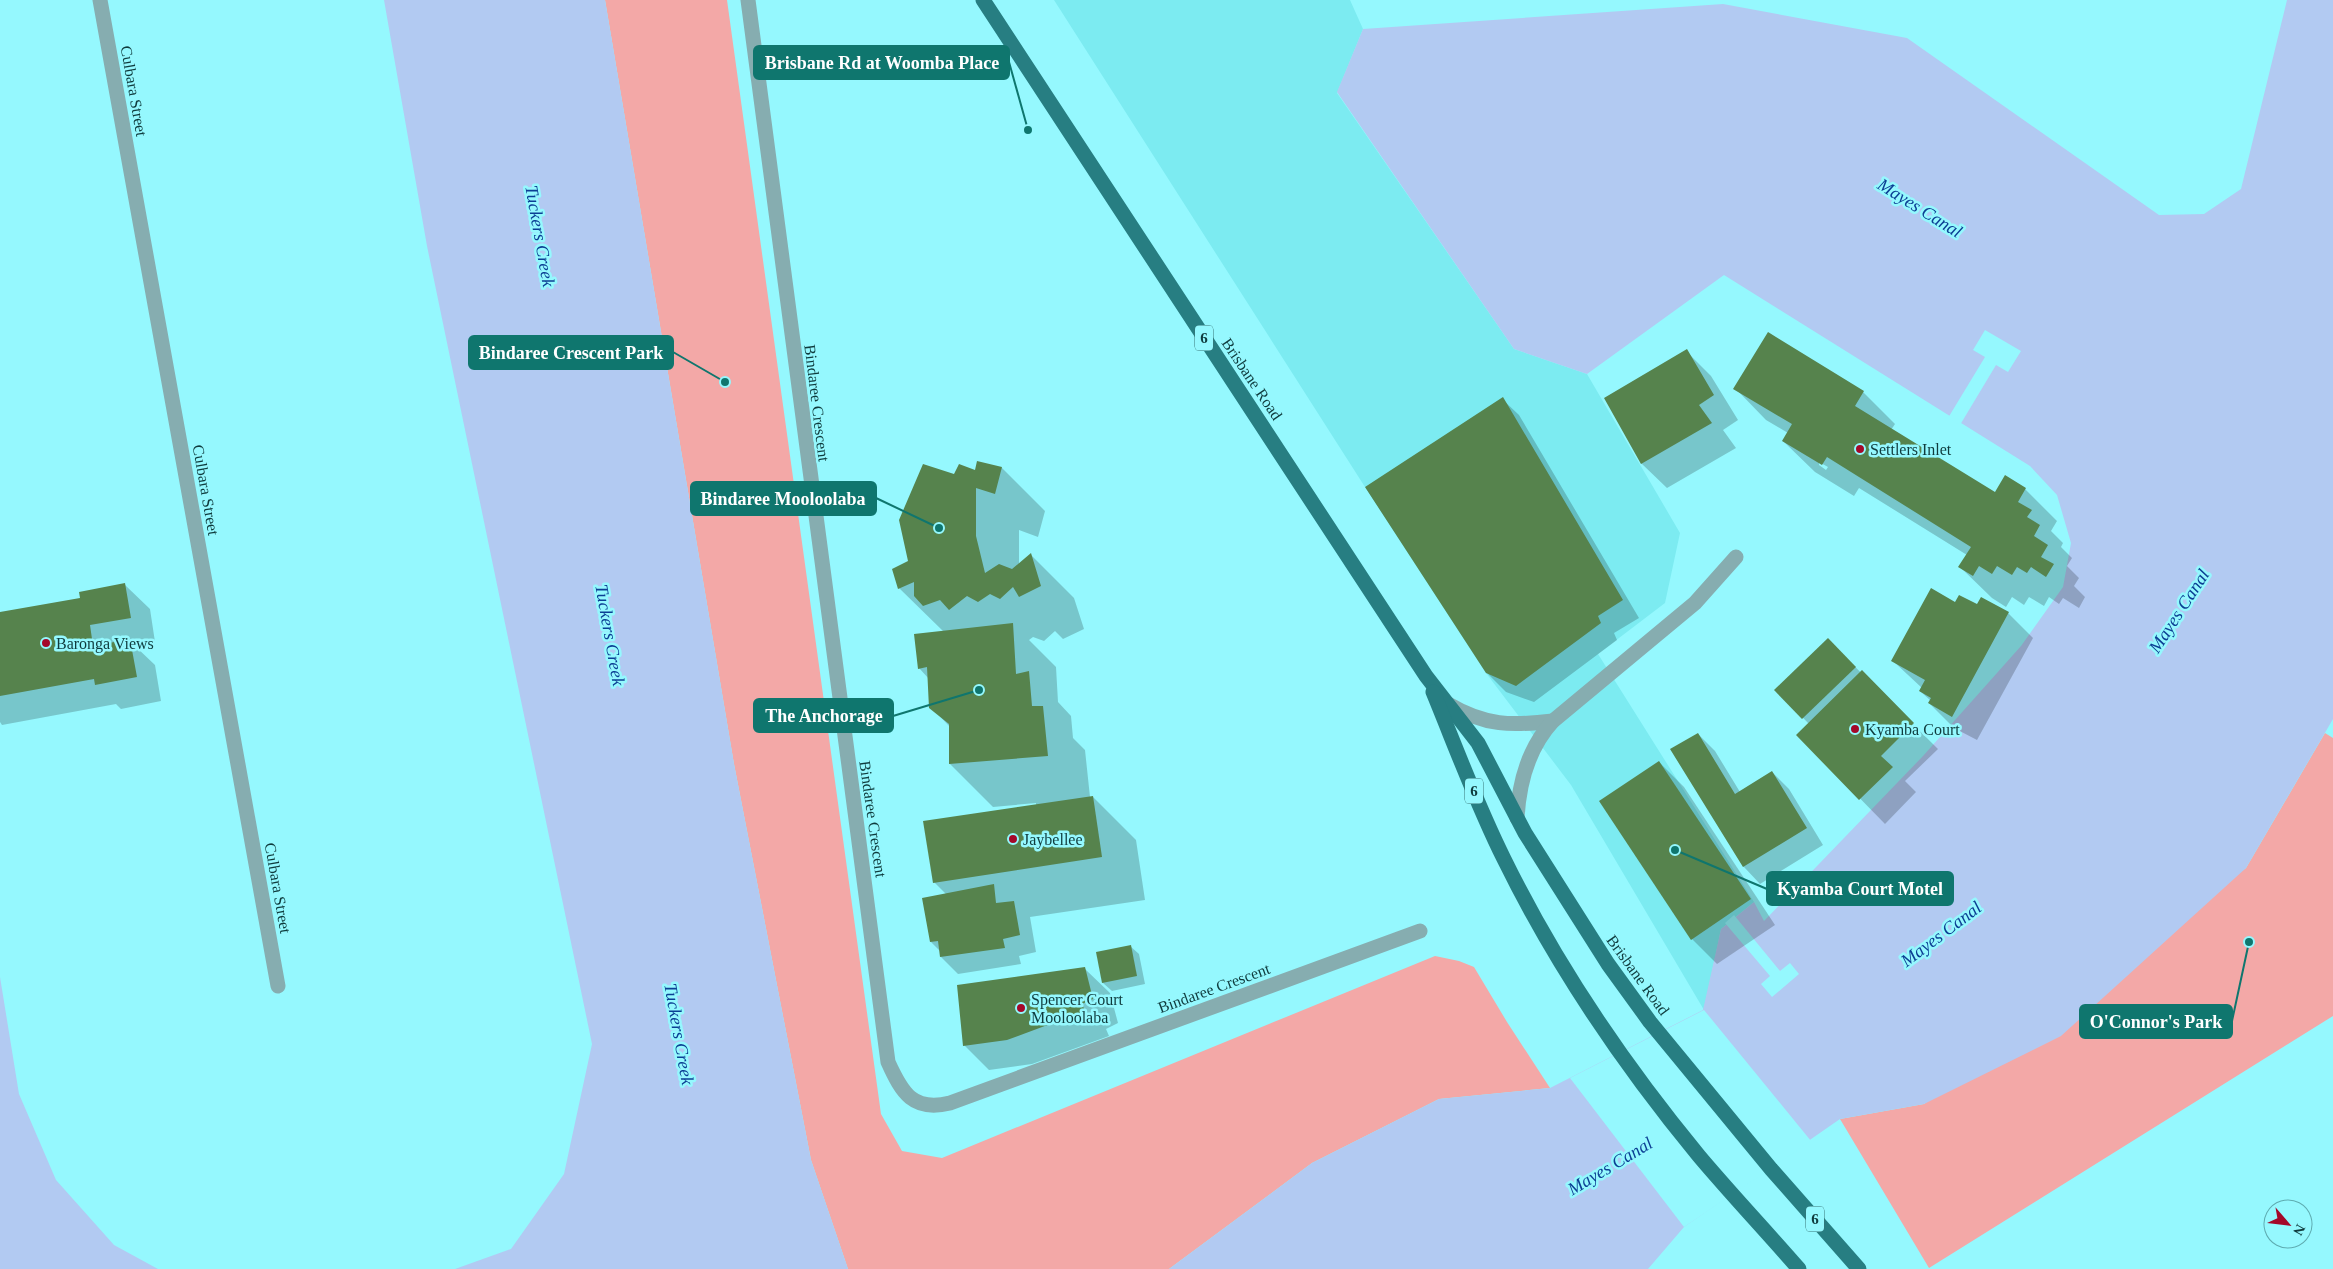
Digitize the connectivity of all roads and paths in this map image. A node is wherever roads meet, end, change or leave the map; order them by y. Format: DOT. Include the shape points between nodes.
graph roads {
  1 [pos="100,0"];
  2 [pos="748,0"];
  3 [pos="983,0"];
  4 [pos="1736,557"];
  5 [pos="1426,676"];
  6 [pos="1448,704"];
  7 [pos="1553,721"];
  8 [pos="1517,818"];
  9 [pos="1420,931"];
  10 [pos="278,986"];
  11 [pos="1799,1269"];
  12 [pos="1859,1269"];
  1 -- 10 [label="street, Culbara Street"];
  2 -- 9 [label="street, Bindaree Crescent" via="886,1052 898,1086 916,1102 933,1107 950,1103"];
  3 -- 5 [label="main road, Brisbane Road / 6"];
  4 -- 7 [label="street" via="1695,603"];
  5 -- 6 [label="main road, Brisbane Road"];
  5 -- 11 [label="main road, Brisbane Road / 6" via="1504,859 1539,925 1615,1045 1680,1132"];
  6 -- 7 [label="street" via="1496,724"];
  6 -- 8 [label="main road, Brisbane Road" via="1478,743"];
  7 -- 8 [label="street" via="1538,740 1526,765"];
  8 -- 12 [label="main road, Brisbane Road / 6" via="1608,964 1650,1022 1771,1169"];
}
